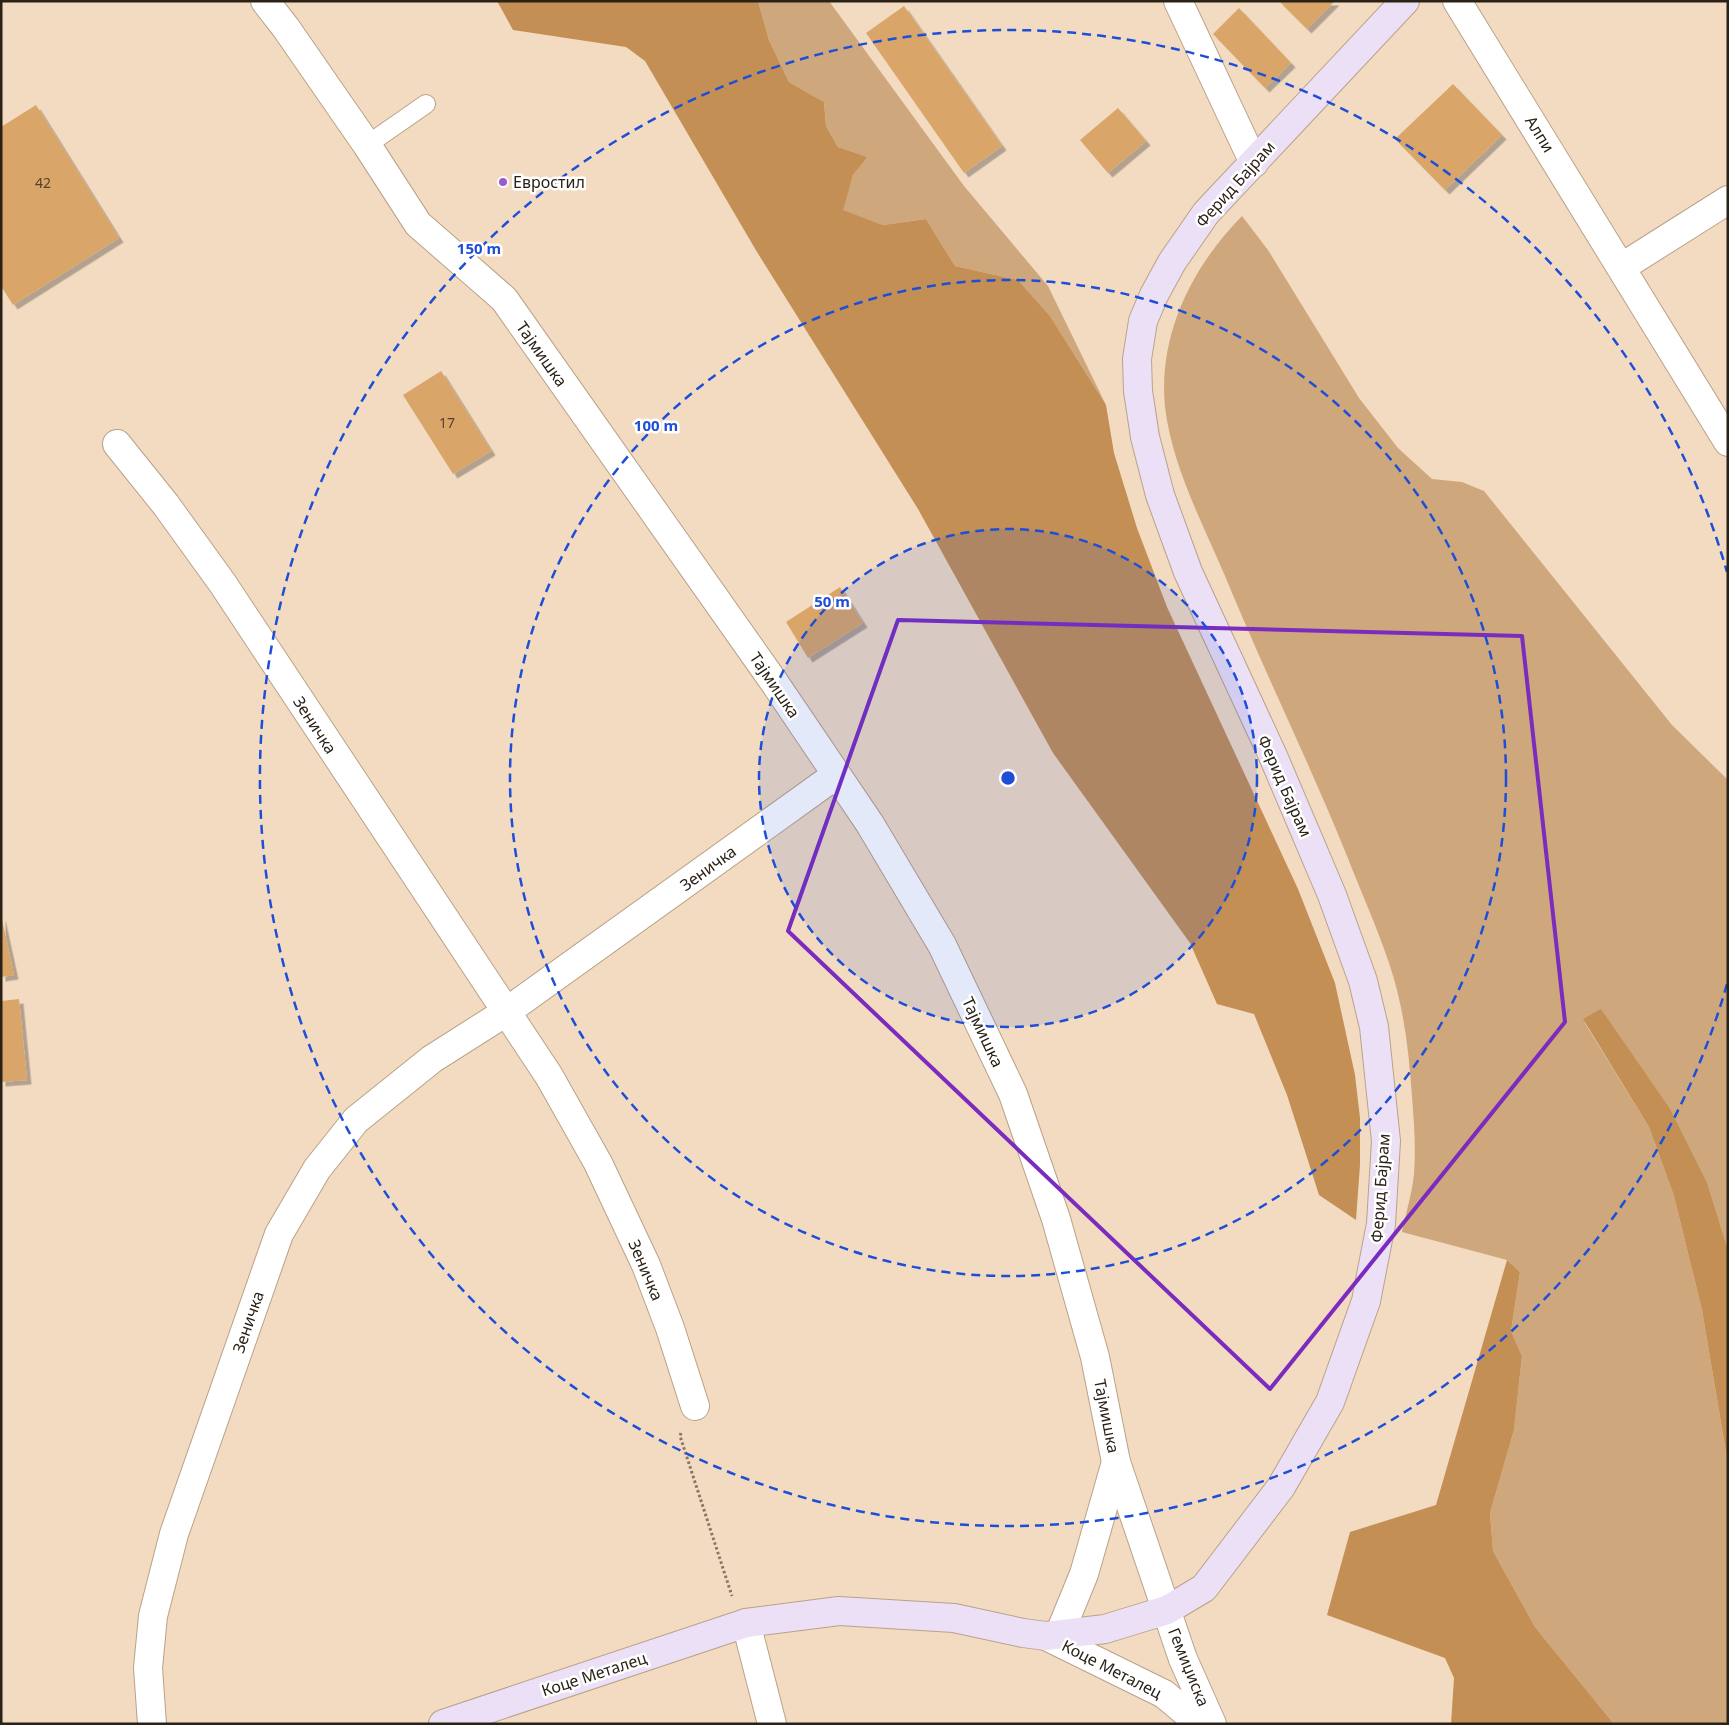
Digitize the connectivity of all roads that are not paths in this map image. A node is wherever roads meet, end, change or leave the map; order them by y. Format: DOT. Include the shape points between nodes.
graph roads {
  1 [pos="265,1"];
  2 [pos="1178,1"];
  3 [pos="1405,1"];
  4 [pos="1457,1"];
  5 [pos="426,104"];
  6 [pos="367,145"];
  7 [pos="1254,163"];
  8 [pos="1728,200"];
  9 [pos="1622,267"];
  10 [pos="1728,442"];
  11 [pos="117,444"];
  12 [pos="836,775"];
  13 [pos="506,1012"];
  14 [pos="695,1406"];
  15 [pos="1116,1462"];
  16 [pos="1167,1610"];
  17 [pos="746,1623"];
  18 [pos="1053,1635"];
  19 [pos="152,1724"];
  20 [pos="443,1724"];
  21 [pos="772,1724"];
  22 [pos="1200,1724"];
  23 [pos="1212,1724"];
  1 -- 6 [label="street, Тајмишка"];
  2 -- 7 [label="street"];
  3 -- 7 [label="street, Ферид Бајрам"];
  4 -- 9 [label="street, Алпи"];
  5 -- 6 [label="lane"];
  6 -- 12 [label="street, Тајмишка" via="418,224 504,299"];
  7 -- 16 [label="street, Ферид Бајрам" via="1206,214 1172,262 1154,295 1143,321 1137,359 1138,391 1145,437 1160,495 1188,572 1273,756 1332,895 1363,981 1374,1027 1386,1142 1381,1224 1366,1301 1330,1402 1281,1487 1204,1588"];
  8 -- 9 [label="street"];
  9 -- 10 [label="street, Алпи"];
  11 -- 13 [label="street, Зеничка" via="223,584"];
  12 -- 13 [label="street, Зеничка"];
  12 -- 15 [label="street, Тајмишка" via="870,824 942,945 1013,1094 1056,1219 1095,1357"];
  13 -- 14 [label="street, Зеничка" via="549,1076 598,1163 646,1265"];
  13 -- 19 [label="street, Зеничка" via="432,1059 356,1120 317,1169 279,1234 174,1534 153,1616 148,1668"];
  15 -- 16 [label="street, Тајмишка"];
  15 -- 18 [label="street, Тајмишка" via="1084,1574"];
  16 -- 18 [label="street, Коце Металец" via="1105,1629"];
  16 -- 23 [label="street, Гемиџиска" via="1183,1659"];
  17 -- 18 [label="street, Коце Металец" via="839,1611 954,1618 1023,1633"];
  17 -- 20 [label="street, Коце Металец"];
  17 -- 21 [label="street"];
  18 -- 22 [label="street, Коце Металец" via="1164,1694"];
}
